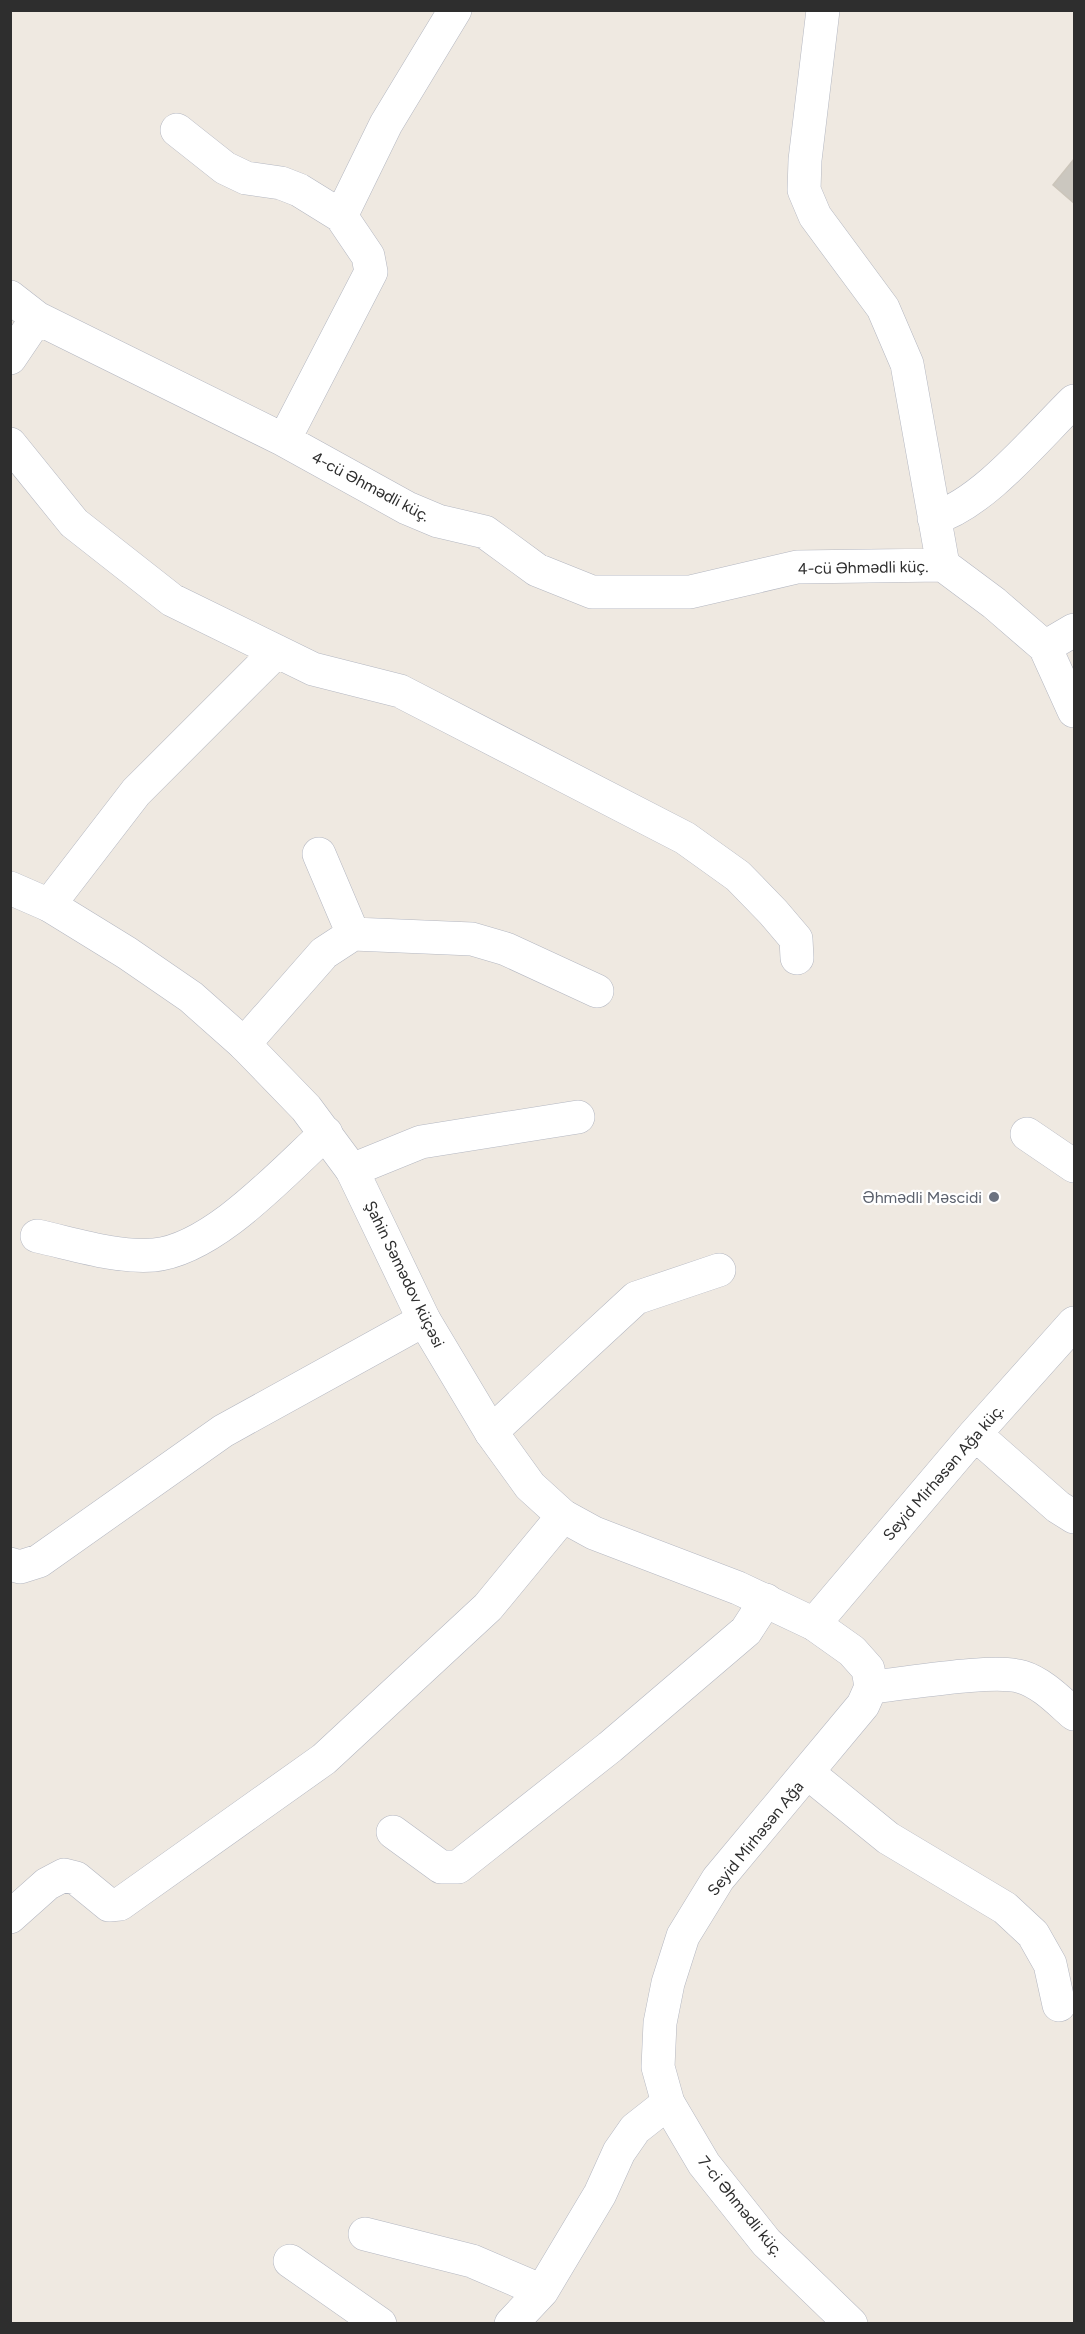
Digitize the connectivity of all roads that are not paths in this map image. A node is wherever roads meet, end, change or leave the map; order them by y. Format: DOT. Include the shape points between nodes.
graph roads {
  1 [pos="454,10"];
  2 [pos="823,10"];
  3 [pos="177,130"];
  4 [pos="340,216"];
  5 [pos="10,297"];
  6 [pos="37,318"];
  7 [pos="10,358"];
  8 [pos="1074,401"];
  9 [pos="284,440"];
  10 [pos="10,444"];
  11 [pos="934,518"];
  12 [pos="943,565"];
  13 [pos="1074,630"];
  14 [pos="1045,647"];
  15 [pos="275,653"];
  16 [pos="1074,711"];
  17 [pos="319,854"];
  18 [pos="10,888"];
  19 [pos="49,905"];
  20 [pos="353,934"];
  21 [pos="797,958"];
  22 [pos="597,991"];
  23 [pos="244,1044"];
  24 [pos="578,1117"];
  25 [pos="326,1133"];
  26 [pos="1027,1134"];
  27 [pos="1074,1166"];
  28 [pos="352,1170"];
  29 [pos="37,1236"];
  30 [pos="719,1270"];
  31 [pos="424,1320"];
  32 [pos="1074,1323"];
  33 [pos="492,1432"];
  34 [pos="975,1434"];
  35 [pos="563,1516"];
  36 [pos="1074,1518"];
  37 [pos="10,1564"];
  38 [pos="766,1600"];
  39 [pos="814,1624"];
  40 [pos="871,1687"];
  41 [pos="1074,1714"];
  42 [pos="808,1773"];
  43 [pos="393,1832"];
  44 [pos="10,1917"];
  45 [pos="1059,2005"];
  46 [pos="668,2103"];
  47 [pos="364,2234"];
  48 [pos="290,2261"];
  49 [pos="542,2291"];
  50 [pos="380,2324"];
  51 [pos="511,2324"];
  52 [pos="851,2324"];
  1 -- 4 [label="street" via="386,124"];
  2 -- 11 [label="street" via="804,190 815,216 884,308 907,364"];
  3 -- 4 [label="street" via="225,168 246,178 299,190"];
  4 -- 9 [label="street" via="368,256 371,272"];
  5 -- 6 [label="street, 4-cü Əhmədli küç."];
  6 -- 7 [label="street"];
  6 -- 9 [label="street, 4-cü Əhmədli küç."];
  8 -- 11 [label="street" via="977,495 951,513"];
  9 -- 12 [label="street, 4-cü Əhmədli küç." via="407,508 438,521 485,532 537,570 592,592 690,592 797,567"];
  10 -- 15 [label="street" via="82,530 172,600"];
  11 -- 12 [label="street"];
  12 -- 14 [label="street, 4-cü Əhmədli küç."];
  13 -- 14 [label="street"];
  14 -- 16 [label="street, 4-cü Əhmədli küç."];
  15 -- 19 [label="street" via="136,792"];
  15 -- 21 [label="street" via="313,669 400,691 685,838 738,876 773,912 796,939"];
  17 -- 20 [label="street"];
  18 -- 19 [label="street, Şahin Səmədov küçəsi"];
  19 -- 23 [label="street, Şahin Səmədov küçəsi" via="191,997"];
  20 -- 22 [label="street" via="472,939 506,949"];
  20 -- 23 [label="street" via="324,953"];
  23 -- 25 [label="street, Şahin Səmədov küçəsi"];
  24 -- 28 [label="street" via="421,1142"];
  25 -- 28 [label="street, Şahin Səmədov küçəsi"];
  25 -- 29 [label="street" via="218,1230 182,1250 153,1255 119,1252"];
  26 -- 27 [label="street"];
  28 -- 31 [label="street, Şahin Səmədov küçəsi"];
  30 -- 33 [label="street" via="636,1298"];
  31 -- 33 [label="street, Şahin Səmədov küçəsi"];
  31 -- 37 [label="street" via="223,1431 39,1561 20,1567"];
  32 -- 34 [label="street, Seyid Mirhəsən Ağa küç."];
  33 -- 35 [label="street, Şahin Səmədov küçəsi" via="530,1486"];
  34 -- 36 [label="street"];
  34 -- 39 [label="street, Seyid Mirhəsən Ağa küç."];
  35 -- 38 [label="street, Şahin Səmədov küçəsi" via="594,1533"];
  35 -- 44 [label="street" via="488,1607 314,1765 120,1904 109,1905 76,1878 64,1875 47,1884"];
  38 -- 39 [label="street, Şahin Səmədov küçəsi"];
  38 -- 43 [label="street" via="737,1639 610,1747 458,1867 441,1867"];
  39 -- 40 [label="street" via="863,1663"];
  40 -- 41 [label="street" via="993,1675 1021,1676"];
  40 -- 42 [label="street, Seyid Mirhəsən Ağa"];
  42 -- 45 [label="street" via="888,1838 1005,1908 1033,1934 1050,1964"];
  42 -- 46 [label="street, Seyid Mirhəsən Ağa" via="718,1879 683,1936 660,2023 658,2067"];
  46 -- 49 [label="street" via="635,2129 619,2152 600,2194"];
  46 -- 52 [label="street, 7-ci Əhmədli küç." via="704,2164 766,2242"];
  47 -- 49 [label="street" via="472,2261"];
  48 -- 50 [label="street"];
  49 -- 51 [label="street"];
}
